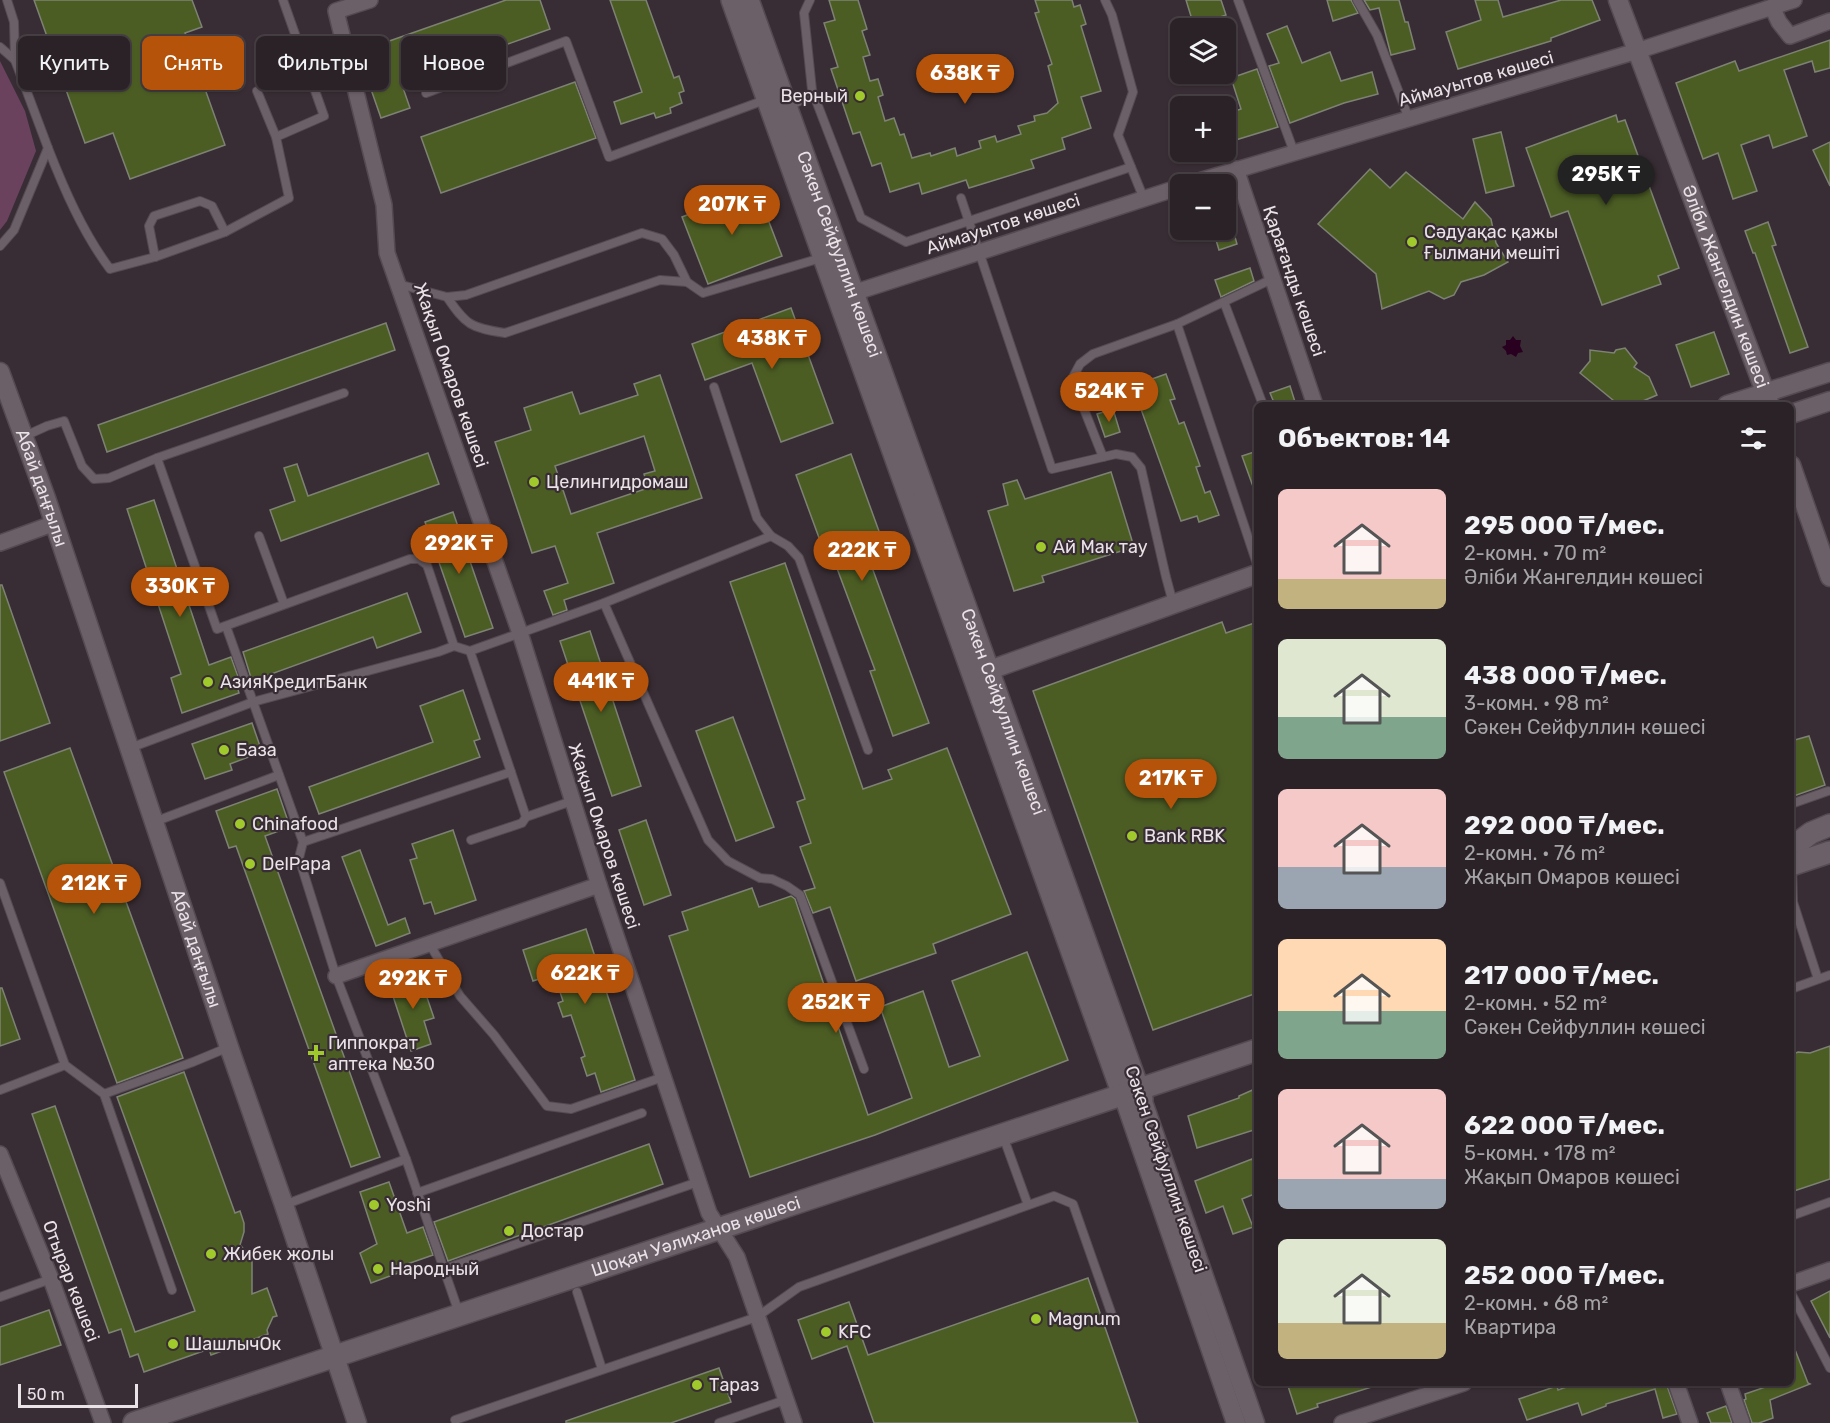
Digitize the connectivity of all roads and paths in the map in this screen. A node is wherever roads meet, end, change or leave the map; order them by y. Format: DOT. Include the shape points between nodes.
graph roads {
  1 [pos="7,0"];
  2 [pos="283,0"];
  3 [pos="370,0"];
  4 [pos="732,0"];
  5 [pos="748,0"];
  6 [pos="810,0"];
  7 [pos="1105,0"];
  8 [pos="1238,0"];
  9 [pos="1357,0"];
  10 [pos="1618,0"];
  11 [pos="1794,0"];
  12 [pos="335,5"];
  13 [pos="1772,7"];
  14 [pos="1830,21"];
  15 [pos="0,47"];
  16 [pos="1637,51"];
  17 [pos="15,60"];
  18 [pos="257,91"];
  19 [pos="426,93"];
  20 [pos="814,95"];
  21 [pos="774,106"];
  22 [pos="1409,119"];
  23 [pos="276,137"];
  24 [pos="48,148"];
  25 [pos="1294,152"];
  26 [pos="1131,167"];
  27 [pos="1236,170"];
  28 [pos="1223,174"];
  29 [pos="1170,190"];
  30 [pos="961,198"];
  31 [pos="1144,199"];
  32 [pos="968,221"];
  33 [pos="225,232"];
  34 [pos="0,246"];
  35 [pos="979,252"];
  36 [pos="155,257"];
  37 [pos="823,257"];
  38 [pos="1272,279"];
  39 [pos="687,282"];
  40 [pos="398,284"];
  41 [pos="845,296"];
  42 [pos="447,297"];
  43 [pos="1224,302"];
  44 [pos="1176,324"];
  45 [pos="0,372"];
  46 [pos="1830,372"];
  47 [pos="714,387"];
  48 [pos="344,393"];
  49 [pos="4,395"];
  50 [pos="1767,399"];
  51 [pos="1830,401"];
  52 [pos="1262,402"];
  53 [pos="1314,402"];
  54 [pos="1747,402"];
  55 [pos="1794,413"];
  56 [pos="25,436"];
  57 [pos="1103,457"];
  58 [pos="157,458"];
  59 [pos="1794,474"];
  60 [pos="55,523"];
  61 [pos="259,536"];
  62 [pos="771,536"];
  63 [pos="0,543"];
  64 [pos="1254,555"];
  65 [pos="1254,575"];
  66 [pos="1830,577"];
  67 [pos="604,603"];
  68 [pos="1173,603"];
  69 [pos="284,604"];
  70 [pos="226,626"];
  71 [pos="520,633"];
  72 [pos="454,646"];
  73 [pos="470,651"];
  74 [pos="981,674"];
  75 [pos="253,702"];
  76 [pos="130,748"];
  77 [pos="868,750"];
  78 [pos="511,772"];
  79 [pos="279,775"];
  80 [pos="1828,791"];
  81 [pos="572,801"];
  82 [pos="1794,803"];
  83 [pos="526,817"];
  84 [pos="154,822"];
  85 [pos="1830,825"];
  86 [pos="471,840"];
  87 [pos="303,842"];
  88 [pos="1794,846"];
  89 [pos="1830,852"];
  90 [pos="1794,864"];
  91 [pos="0,883"];
  92 [pos="599,885"];
  93 [pos="1794,905"];
  94 [pos="429,942"];
  95 [pos="1830,975"];
  96 [pos="336,976"];
  97 [pos="1818,979"];
  98 [pos="1794,988"];
  99 [pos="229,1047"];
  100 [pos="1254,1051"];
  101 [pos="65,1065"];
  102 [pos="864,1069"];
  103 [pos="663,1077"];
  104 [pos="0,1090"];
  105 [pos="104,1094"];
  106 [pos="1134,1094"];
  107 [pos="642,1113"];
  108 [pos="1002,1134"];
  109 [pos="0,1154"];
  110 [pos="406,1159"];
  111 [pos="698,1182"];
  112 [pos="417,1193"];
  113 [pos="1830,1202"];
  114 [pos="284,1205"];
  115 [pos="1028,1205"];
  116 [pos="1794,1215"];
  117 [pos="719,1229"];
  118 [pos="444,1269"];
  119 [pos="1830,1270"];
  120 [pos="51,1279"];
  121 [pos="1794,1283"];
  122 [pos="171,1290"];
  123 [pos="577,1292"];
  124 [pos="0,1297"];
  125 [pos="1794,1299"];
  126 [pos="459,1313"];
  127 [pos="757,1317"];
  128 [pos="1113,1318"];
  129 [pos="334,1356"];
  130 [pos="1830,1368"];
  131 [pos="602,1369"];
  132 [pos="1453,1386"];
  133 [pos="1677,1386"];
  134 [pos="1729,1386"];
  135 [pos="785,1400"];
  136 [pos="455,1420"];
  137 [pos="103,1423"];
  138 [pos="134,1423"];
  139 [pos="357,1423"];
  140 [pos="719,1423"];
  141 [pos="794,1423"];
  142 [pos="1236,1423"];
  143 [pos="1256,1423"];
  144 [pos="1342,1423"];
  145 [pos="1690,1423"];
  146 [pos="1742,1423"];
  1 -- 17 [label="lane" via="14,22"];
  2 -- 23 [label="lane" via="324,116"];
  3 -- 12 [label="street"];
  4 -- 21 [label="main road, Сәкен Сейфуллин көшесі"];
  5 -- 21 [label="main road, Сәкен Сейфуллин көшесі"];
  6 -- 20 [label="lane" via="804,13"];
  7 -- 26 [label="lane" via="1133,92 1118,135"];
  8 -- 25 [label="lane"];
  9 -- 22 [label="lane" via="1377,35"];
  10 -- 16 [label="street, Әліби Жангелдин көшесі"];
  11 -- 13 [label="street, Аймауытов көшесі"];
  12 -- 40 [label="street, Жақып Омаров көшесі" via="384,205 387,253"];
  13 -- 14 [label="street" via="1790,36"];
  13 -- 16 [label="street, Аймауытов көшесі"];
  15 -- 17 [label="lane"];
  16 -- 22 [label="street, Аймауытов көшесі"];
  16 -- 50 [label="street, Әліби Жангелдин көшесі"];
  17 -- 24 [label="lane"];
  18 -- 23 [label="lane"];
  19 -- 21 [label="lane" via="566,41 609,157"];
  20 -- 21 [label="lane"];
  20 -- 32 [label="lane" via="861,218 906,242"];
  21 -- 37 [label="main road, Сәкен Сейфуллин көшесі"];
  21 -- 41 [label="main road, Сәкен Сейфуллин көшесі"];
  22 -- 25 [label="street, Аймауытов көшесі"];
  23 -- 33 [label="lane" via="289,198"];
  24 -- 34 [label="lane" via="14,230"];
  24 -- 36 [label="lane" via="95,249 110,269"];
  25 -- 27 [label="street, Аймауытов көшесі"];
  26 -- 31 [label="lane"];
  26 -- 32 [label="lane"];
  27 -- 28 [label="street, Аймауытов көшесі"];
  27 -- 38 [label="street, Қарағанды көшесі"];
  29 -- 31 [label="street, Аймауытов көшесі"];
  30 -- 32 [label="lane"];
  31 -- 35 [label="street, Аймауытов көшесі"];
  32 -- 35 [label="lane"];
  33 -- 36 [label="lane"];
  33 -- 36 [label="lane" via="212,206 200,201 154,216 149,226"];
  35 -- 41 [label="street, Аймауытов көшесі"];
  35 -- 57 [label="lane" via="1052,469"];
  37 -- 39 [label="lane" via="703,293"];
  37 -- 41 [label="main road, Сәкен Сейфуллин көшесі"];
  38 -- 43 [label="lane"];
  38 -- 53 [label="street, Қарағанды көшесі"];
  39 -- 42 [label="lane" via="660,280 505,333 484,330 462,320"];
  39 -- 42 [label="lane" via="662,239 642,233 466,295"];
  40 -- 42 [label="lane"];
  40 -- 71 [label="street, Жақып Омаров көшесі"];
  41 -- 74 [label="main road, Сәкен Сейфуллин көшесі"];
  43 -- 44 [label="lane"];
  43 -- 52 [label="lane"];
  44 -- 57 [label="lane" via="1093,354 1080,364 1072,380"];
  44 -- 64 [label="lane"];
  45 -- 49 [label="street, Абай даңғылы"];
  46 -- 50 [label="street"];
  47 -- 62 [label="lane" via="757,518"];
  48 -- 58 [label="lane"];
  49 -- 56 [label="street, Абай даңғылы"];
  50 -- 54 [label="street"];
  51 -- 55 [label="street"];
  56 -- 58 [label="lane" via="64,421 82,466 94,478 109,478"];
  56 -- 60 [label="street, Абай даңғылы"];
  57 -- 68 [label="lane" via="1132,457 1141,468"];
  58 -- 70 [label="lane" via="217,629"];
  59 -- 66 [label="street"];
  60 -- 63 [label="street"];
  60 -- 76 [label="street, Абай даңғылы"];
  61 -- 69 [label="lane"];
  62 -- 67 [label="lane"];
  62 -- 77 [label="lane" via="799,558"];
  65 -- 68 [label="street"];
  67 -- 71 [label="lane"];
  67 -- 102 [label="lane" via="708,840 728,861 800,895"];
  68 -- 74 [label="street"];
  69 -- 70 [label="lane"];
  69 -- 72 [label="lane" via="419,559 427,565"];
  70 -- 75 [label="lane"];
  71 -- 73 [label="lane"];
  71 -- 81 [label="street, Жақып Омаров көшесі"];
  72 -- 73 [label="lane"];
  72 -- 75 [label="lane"];
  73 -- 78 [label="lane"];
  74 -- 106 [label="main road, Сәкен Сейфуллин көшесі"];
  75 -- 76 [label="lane"];
  75 -- 79 [label="lane"];
  76 -- 84 [label="street, Абай даңғылы"];
  78 -- 83 [label="lane"];
  78 -- 87 [label="lane"];
  79 -- 84 [label="lane"];
  79 -- 87 [label="lane"];
  80 -- 82 [label="lane"];
  81 -- 83 [label="lane"];
  81 -- 92 [label="street, Жақып Омаров көшесі"];
  83 -- 86 [label="lane" via="522,823"];
  84 -- 99 [label="street, Абай даңғылы"];
  85 -- 88 [label="main road"];
  87 -- 96 [label="lane" via="299,858"];
  89 -- 90 [label="main road"];
  91 -- 101 [label="lane"];
  92 -- 94 [label="street"];
  92 -- 103 [label="street, Жақып Омаров көшесі"];
  93 -- 97 [label="lane"];
  94 -- 96 [label="street"];
  94 -- 103 [label="lane" via="460,996 548,1106 571,1109"];
  95 -- 97 [label="lane"];
  96 -- 110 [label="lane"];
  97 -- 98 [label="lane"];
  99 -- 105 [label="lane"];
  99 -- 114 [label="street, Абай даңғылы"];
  100 -- 106 [label="main road, Шоқан Уәлиханов көшесі"];
  101 -- 104 [label="lane"];
  101 -- 105 [label="lane"];
  103 -- 111 [label="street, Жақып Омаров көшесі"];
  105 -- 122 [label="lane"];
  106 -- 108 [label="main road, Шоқан Уәлиханов көшесі"];
  106 -- 142 [label="street, Сәкен Сейфуллин көшесі"];
  106 -- 143 [label="street, Сәкен Сейфуллин көшесі"];
  107 -- 112 [label="lane"];
  108 -- 115 [label="lane"];
  108 -- 117 [label="main road, Шоқан Уәлиханов көшесі"];
  109 -- 120 [label="street, Отырар көшесі"];
  110 -- 112 [label="lane"];
  110 -- 114 [label="lane"];
  111 -- 117 [label="street, Жақып Омаров көшесі"];
  111 -- 118 [label="lane"];
  112 -- 118 [label="lane"];
  113 -- 116 [label="lane"];
  114 -- 129 [label="street, Абай даңғылы"];
  115 -- 127 [label="lane" via="799,1287"];
  115 -- 128 [label="lane" via="1054,1196 1073,1204"];
  117 -- 126 [label="main road, Шоқан Уәлиханов көшесі"];
  117 -- 127 [label="street, Жақып Омаров көшесі" via="737,1257"];
  118 -- 126 [label="lane"];
  119 -- 121 [label="street"];
  120 -- 124 [label="lane"];
  120 -- 137 [label="street, Отырар көшесі"];
  123 -- 131 [label="lane"];
  125 -- 130 [label="lane"];
  126 -- 129 [label="main road, Шоқан Уәлиханов көшесі"];
  127 -- 131 [label="lane"];
  127 -- 135 [label="street, Жақып Омаров көшесі"];
  129 -- 138 [label="main road, Шоқан Уәлиханов көшесі"];
  129 -- 139 [label="street, Абай даңғылы"];
  131 -- 136 [label="lane"];
  132 -- 144 [label="street"];
  133 -- 145 [label="street"];
  134 -- 146 [label="street"];
  135 -- 140 [label="lane"];
  135 -- 141 [label="street, Жақып Омаров көшесі"];
}
